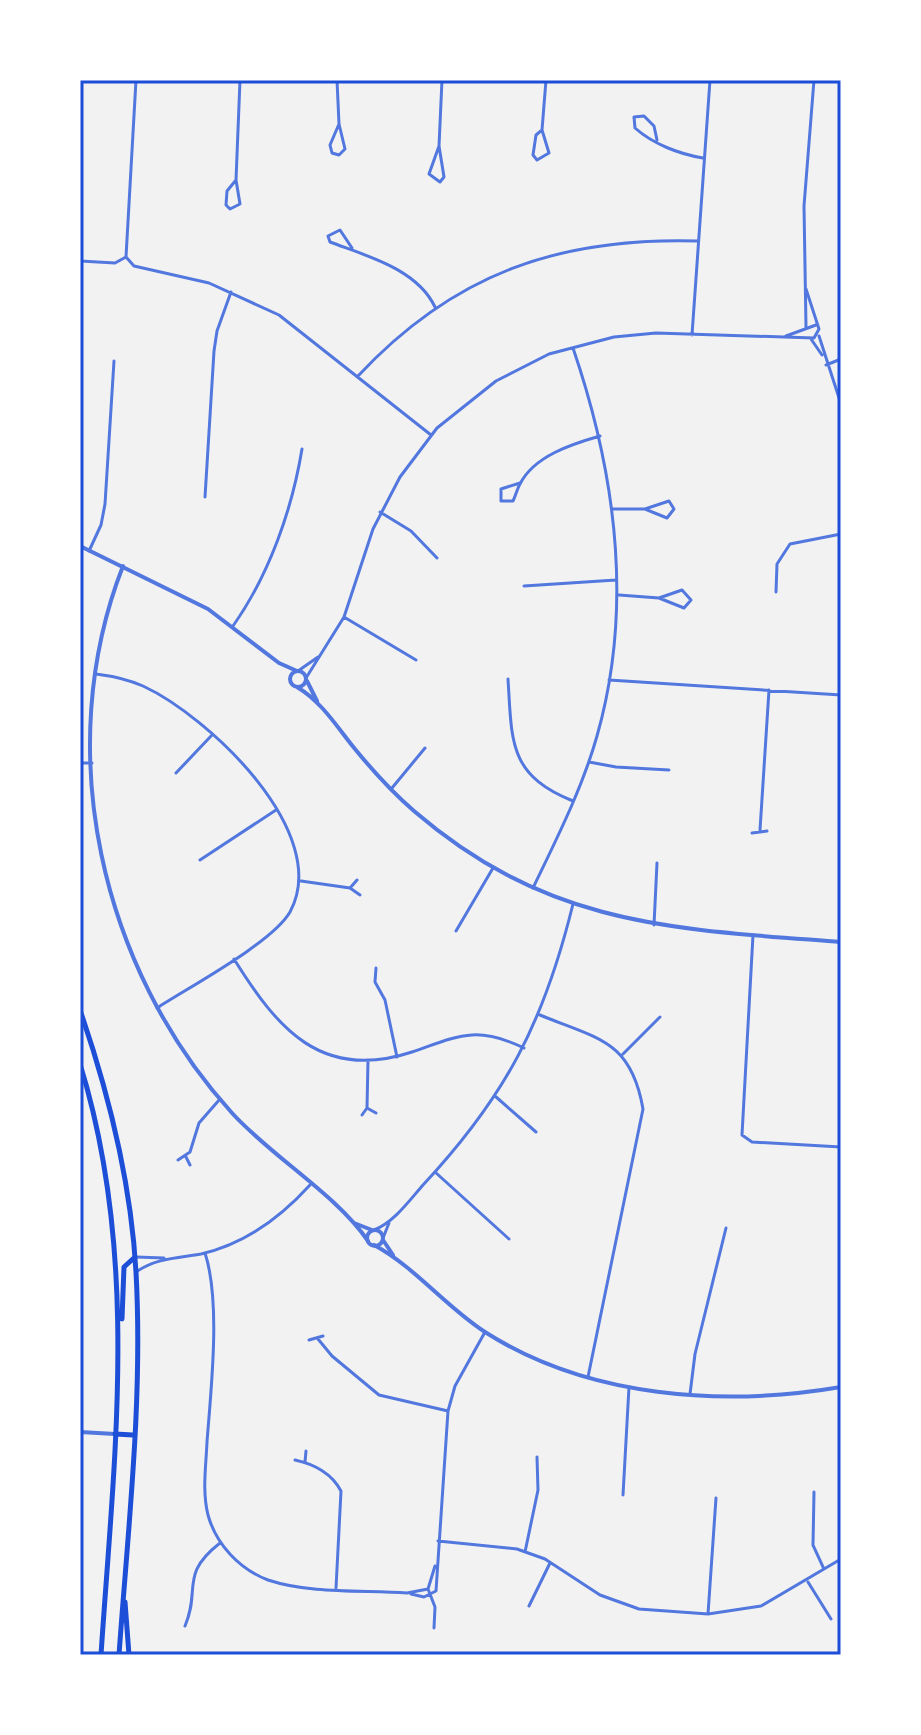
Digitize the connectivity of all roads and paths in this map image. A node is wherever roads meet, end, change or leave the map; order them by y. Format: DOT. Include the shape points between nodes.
graph roads {
  1 [pos="136,80"];
  2 [pos="240,80"];
  3 [pos="337,80"];
  4 [pos="442,80"];
  5 [pos="546,80"];
  6 [pos="710,80"];
  7 [pos="814,80"];
  8 [pos="339,124"];
  9 [pos="542,130"];
  10 [pos="657,140"];
  11 [pos="439,146"];
  12 [pos="703,158"];
  13 [pos="236,180"];
  14 [pos="698,241"];
  15 [pos="352,248"];
  16 [pos="126,257"];
  17 [pos="80,261"];
  18 [pos="806,289"];
  19 [pos="231,291"];
  20 [pos="435,307"];
  21 [pos="816,325"];
  22 [pos="806,327"];
  23 [pos="819,334"];
  24 [pos="692,335"];
  25 [pos="783,337"];
  26 [pos="810,337"];
  27 [pos="572,346"];
  28 [pos="822,355"];
  29 [pos="841,359"];
  30 [pos="114,361"];
  31 [pos="826,365"];
  32 [pos="358,376"];
  33 [pos="841,404"];
  34 [pos="431,435"];
  35 [pos="600,436"];
  36 [pos="302,449"];
  37 [pos="520,483"];
  38 [pos="205,497"];
  39 [pos="613,509"];
  40 [pos="645,509"];
  41 [pos="380,512"];
  42 [pos="841,534"];
  43 [pos="80,546"];
  44 [pos="89,551"];
  45 [pos="437,558"];
  46 [pos="123,566"];
  47 [pos="618,580"];
  48 [pos="524,586"];
  49 [pos="776,592"];
  50 [pos="618,595"];
  51 [pos="659,598"];
  52 [pos="344,617"];
  53 [pos="233,626"];
  54 [pos="321,655"];
  55 [pos="416,660"];
  56 [pos="279,663"];
  57 [pos="298,671"];
  58 [pos="96,674"];
  59 [pos="306,678"];
  60 [pos="508,679"];
  61 [pos="609,680"];
  62 [pos="290,681"];
  63 [pos="297,687"];
  64 [pos="769,690"];
  65 [pos="841,695"];
  66 [pos="319,703"];
  67 [pos="212,735"];
  68 [pos="425,748"];
  69 [pos="588,761"];
  70 [pos="80,763"];
  71 [pos="92,763"];
  72 [pos="669,770"];
  73 [pos="176,773"];
  74 [pos="391,790"];
  75 [pos="574,801"];
  76 [pos="276,810"];
  77 [pos="760,830"];
  78 [pos="767,831"];
  79 [pos="752,833"];
  80 [pos="200,860"];
  81 [pos="657,863"];
  82 [pos="493,868"];
  83 [pos="357,880"];
  84 [pos="301,881"];
  85 [pos="350,888"];
  86 [pos="533,888"];
  87 [pos="360,895"];
  88 [pos="573,904"];
  89 [pos="654,925"];
  90 [pos="456,931"];
  91 [pos="753,935"];
  92 [pos="841,942"];
  93 [pos="233,958"];
  94 [pos="376,968"];
  95 [pos="375,982"];
  96 [pos="369,983"];
  97 [pos="157,1008"];
  98 [pos="80,1010"];
  99 [pos="540,1015"];
  100 [pos="660,1017"];
  101 [pos="524,1048"];
  102 [pos="623,1054"];
  103 [pos="397,1057"];
  104 [pos="368,1060"];
  105 [pos="80,1064"];
  106 [pos="495,1096"];
  107 [pos="220,1099"];
  108 [pos="367,1108"];
  109 [pos="376,1113"];
  110 [pos="362,1115"];
  111 [pos="536,1132"];
  112 [pos="841,1147"];
  113 [pos="186,1157"];
  114 [pos="178,1160"];
  115 [pos="190,1165"];
  116 [pos="435,1172"];
  117 [pos="310,1185"];
  118 [pos="391,1220"];
  119 [pos="352,1221"];
  120 [pos="726,1228"];
  121 [pos="374,1230"];
  122 [pos="383,1239"];
  123 [pos="509,1239"];
  124 [pos="368,1241"];
  125 [pos="374,1245"];
  126 [pos="205,1253"];
  127 [pos="135,1257"];
  128 [pos="168,1258"];
  129 [pos="396,1261"];
  130 [pos="136,1272"];
  131 [pos="485,1332"];
  132 [pos="119,1336"];
  133 [pos="323,1336"];
  134 [pos="318,1339"];
  135 [pos="309,1340"];
  136 [pos="588,1377"];
  137 [pos="629,1387"];
  138 [pos="841,1387"];
  139 [pos="690,1394"];
  140 [pos="448,1411"];
  141 [pos="80,1432"];
  142 [pos="115,1434"];
  143 [pos="133,1435"];
  144 [pos="306,1451"];
  145 [pos="537,1457"];
  146 [pos="295,1460"];
  147 [pos="305,1462"];
  148 [pos="814,1492"];
  149 [pos="623,1495"];
  150 [pos="716,1498"];
  151 [pos="438,1541"];
  152 [pos="220,1543"];
  153 [pos="525,1552"];
  154 [pos="841,1559"];
  155 [pos="437,1560"];
  156 [pos="551,1563"];
  157 [pos="824,1570"];
  158 [pos="807,1580"];
  159 [pos="336,1588"];
  160 [pos="124,1589"];
  161 [pos="428,1589"];
  162 [pos="407,1593"];
  163 [pos="432,1595"];
  164 [pos="529,1606"];
  165 [pos="708,1614"];
  166 [pos="188,1619"];
  167 [pos="831,1619"];
  168 [pos="197,1622"];
  169 [pos="185,1626"];
  170 [pos="434,1628"];
  171 [pos="101,1655"];
  172 [pos="119,1655"];
  173 [pos="129,1655"];
  1 -- 16 [label="street"];
  2 -- 13 [label="street"];
  3 -- 8 [label="street"];
  4 -- 11 [label="street"];
  5 -- 9 [label="street"];
  6 -- 12 [label="street"];
  7 -- 18 [label="street" via="804,206"];
  8 -- 8 [label="street" via="345,149 339,155 330,145"];
  9 -- 9 [label="street" via="549,153 537,160 534,145"];
  10 -- 10 [label="street" via="635,128 634,117 651,120"];
  10 -- 12 [label="street" via="671,151"];
  11 -- 11 [label="street" via="444,177 440,182 429,174"];
  12 -- 14 [label="street"];
  13 -- 13 [label="street" via="240,204 230,209 227,191"];
  14 -- 20 [label="street" via="614,241 551,255 515,266"];
  14 -- 24 [label="street"];
  15 -- 15 [label="street" via="334,244 328,236 340,230"];
  15 -- 20 [label="street" via="412,279 428,292"];
  16 -- 17 [label="street" via="115,263"];
  16 -- 19 [label="street" via="134,266"];
  18 -- 21 [label="street"];
  18 -- 22 [label="street"];
  19 -- 32 [label="street" via="288,321"];
  19 -- 38 [label="street" via="214,351"];
  20 -- 32 [label="street"];
  21 -- 22 [label="street"];
  21 -- 23 [label="street"];
  22 -- 25 [label="street"];
  22 -- 26 [label="street"];
  23 -- 26 [label="street"];
  23 -- 28 [label="street"];
  24 -- 25 [label="street"];
  24 -- 27 [label="street" via="632,335"];
  25 -- 26 [label="street"];
  26 -- 28 [label="street"];
  27 -- 34 [label="street" via="496,381"];
  27 -- 35 [label="street"];
  28 -- 31 [label="street"];
  29 -- 31 [label="street"];
  30 -- 44 [label="street" via="105,504"];
  31 -- 33 [label="street"];
  32 -- 34 [label="street"];
  34 -- 41 [label="street"];
  35 -- 37 [label="street" via="544,459"];
  35 -- 39 [label="street"];
  36 -- 53 [label="street" via="295,490 273,548"];
  37 -- 37 [label="street" via="513,501 501,501 501,489"];
  39 -- 40 [label="street"];
  39 -- 47 [label="street"];
  40 -- 40 [label="street" via="669,501 674,509 667,518"];
  41 -- 45 [label="street" via="411,531"];
  41 -- 52 [label="street"];
  42 -- 49 [label="street" via="790,544 777,564"];
  43 -- 44 [label="street"];
  44 -- 46 [label="street"];
  46 -- 53 [label="street"];
  46 -- 58 [label="street" via="105,617"];
  47 -- 48 [label="street"];
  47 -- 50 [label="street"];
  50 -- 51 [label="street"];
  50 -- 61 [label="street"];
  51 -- 51 [label="street" via="682,590 691,600 684,608"];
  52 -- 54 [label="street"];
  52 -- 55 [label="street"];
  53 -- 56 [label="street"];
  54 -- 57 [label="street"];
  54 -- 59 [label="street"];
  56 -- 57 [label="street"];
  56 -- 62 [label="street"];
  57 -- 59 [label="street"];
  57 -- 62 [label="street"];
  58 -- 67 [label="street" via="152,690"];
  58 -- 71 [label="street"];
  59 -- 63 [label="street"];
  59 -- 66 [label="street"];
  60 -- 75 [label="street" via="513,743 521,764 536,783"];
  61 -- 64 [label="street"];
  61 -- 69 [label="street"];
  62 -- 63 [label="street"];
  63 -- 66 [label="street"];
  64 -- 65 [label="street"];
  64 -- 77 [label="street"];
  66 -- 74 [label="street"];
  67 -- 73 [label="street"];
  67 -- 76 [label="street"];
  68 -- 74 [label="street"];
  69 -- 72 [label="street"];
  69 -- 75 [label="street"];
  70 -- 71 [label="street"];
  71 -- 97 [label="street" via="95,820 108,886 130,953"];
  74 -- 82 [label="street"];
  75 -- 86 [label="street"];
  76 -- 80 [label="street"];
  76 -- 84 [label="street" via="294,840"];
  77 -- 78 [label="street"];
  77 -- 79 [label="street"];
  81 -- 89 [label="street"];
  82 -- 86 [label="street"];
  82 -- 90 [label="street"];
  83 -- 85 [label="street"];
  84 -- 85 [label="street"];
  84 -- 93 [label="street" via="282,923"];
  85 -- 87 [label="street"];
  86 -- 88 [label="street"];
  88 -- 89 [label="street"];
  88 -- 99 [label="street"];
  89 -- 91 [label="street"];
  91 -- 92 [label="street"];
  91 -- 112 [label="street" via="742,1135 752,1142"];
  93 -- 97 [label="street"];
  93 -- 104 [label="street" via="269,1014 291,1035 328,1053"];
  94 -- 95 [label="street"];
  95 -- 96 [label="street"];
  95 -- 103 [label="street" via="385,1000"];
  97 -- 107 [label="street"];
  98 -- 127 [label="main road" via="115,1128"];
  99 -- 101 [label="street"];
  99 -- 102 [label="street"];
  100 -- 102 [label="street"];
  101 -- 103 [label="street" via="495,1036 460,1034"];
  101 -- 106 [label="street"];
  102 -- 136 [label="street" via="634,1071 643,1109"];
  103 -- 104 [label="street"];
  104 -- 108 [label="street"];
  105 -- 132 [label="main road" via="109,1197"];
  106 -- 111 [label="street"];
  106 -- 116 [label="street"];
  107 -- 113 [label="street" via="199,1123"];
  107 -- 117 [label="street"];
  108 -- 109 [label="street"];
  108 -- 110 [label="street"];
  113 -- 114 [label="street"];
  113 -- 115 [label="street"];
  116 -- 118 [label="street"];
  116 -- 123 [label="street"];
  117 -- 119 [label="street"];
  117 -- 126 [label="street" via="267,1224"];
  118 -- 121 [label="street"];
  118 -- 122 [label="street"];
  119 -- 121 [label="street"];
  119 -- 124 [label="street"];
  120 -- 139 [label="street"];
  121 -- 122 [label="street"];
  121 -- 124 [label="street"];
  122 -- 125 [label="street"];
  122 -- 129 [label="street"];
  124 -- 125 [label="street"];
  125 -- 129 [label="street"];
  126 -- 128 [label="street"];
  126 -- 152 [label="street" via="212,1349 205,1496"];
  127 -- 128 [label="street"];
  127 -- 130 [label="main road"];
  127 -- 132 [label="main road" via="124,1267"];
  128 -- 130 [label="street"];
  129 -- 131 [label="street"];
  130 -- 143 [label="main road"];
  131 -- 136 [label="street" via="539,1360"];
  131 -- 140 [label="street"];
  132 -- 142 [label="main road"];
  133 -- 134 [label="street"];
  134 -- 135 [label="street"];
  134 -- 140 [label="street" via="379,1395"];
  136 -- 137 [label="street"];
  137 -- 139 [label="street"];
  137 -- 149 [label="street"];
  138 -- 139 [label="street" via="762,1395"];
  140 -- 151 [label="street"];
  141 -- 142 [label="street"];
  142 -- 143 [label="main road"];
  142 -- 171 [label="main road"];
  143 -- 160 [label="main road"];
  144 -- 147 [label="street"];
  145 -- 153 [label="street" via="537,1501"];
  146 -- 147 [label="street"];
  147 -- 159 [label="street" via="333,1479 341,1491"];
  148 -- 157 [label="street" via="813,1545"];
  150 -- 165 [label="street"];
  151 -- 153 [label="street"];
  151 -- 155 [label="street"];
  152 -- 159 [label="street" via="235,1560 266,1579"];
  152 -- 166 [label="street" via="194,1573"];
  153 -- 156 [label="street"];
  154 -- 157 [label="street"];
  155 -- 161 [label="street"];
  155 -- 163 [label="street"];
  156 -- 164 [label="street"];
  156 -- 165 [label="street" via="626,1605"];
  157 -- 158 [label="street"];
  158 -- 165 [label="street" via="761,1606"];
  158 -- 167 [label="street"];
  159 -- 162 [label="street"];
  160 -- 172 [label="main road"];
  160 -- 173 [label="main road"];
  161 -- 162 [label="street"];
  161 -- 163 [label="street"];
  162 -- 163 [label="street"];
  163 -- 170 [label="street"];
  166 -- 168 [label="street"];
  166 -- 169 [label="street"];
}
